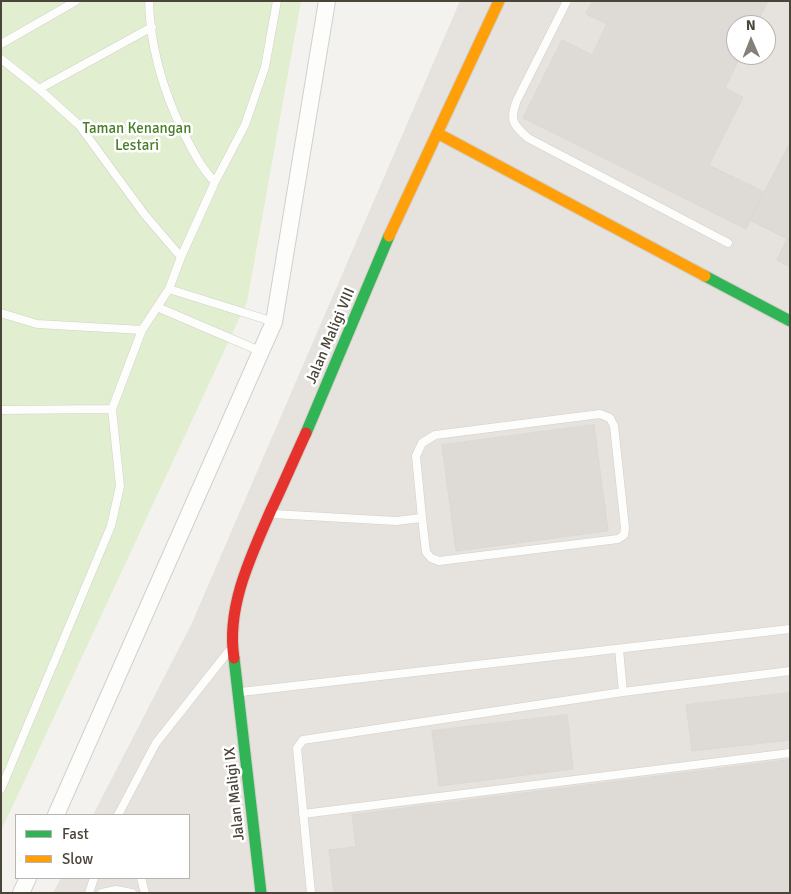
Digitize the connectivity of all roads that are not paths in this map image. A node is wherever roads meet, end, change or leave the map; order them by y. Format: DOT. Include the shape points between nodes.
graph roads {
  1 [pos="76,1"];
  2 [pos="149,1"];
  3 [pos="277,1"];
  4 [pos="327,1"];
  5 [pos="498,1"];
  6 [pos="567,1"];
  7 [pos="152,27"];
  8 [pos="1,44"];
  9 [pos="1,59"];
  10 [pos="39,89"];
  11 [pos="437,133"];
  12 [pos="216,182"];
  13 [pos="728,243"];
  14 [pos="181,257"];
  15 [pos="169,289"];
  16 [pos="157,307"];
  17 [pos="1,313"];
  18 [pos="790,321"];
  19 [pos="274,322"];
  20 [pos="142,330"];
  21 [pos="260,351"];
  22 [pos="112,409"];
  23 [pos="1,410"];
  24 [pos="271,513"];
  25 [pos="422,518"];
  26 [pos="790,629"];
  27 [pos="232,646"];
  28 [pos="619,649"];
  29 [pos="790,671"];
  30 [pos="239,692"];
  31 [pos="622,692"];
  32 [pos="790,752"];
  33 [pos="1,789"];
  34 [pos="121,813"];
  35 [pos="56,814"];
  36 [pos="303,814"];
  37 [pos="28,879"];
  38 [pos="94,879"];
  39 [pos="141,879"];
  40 [pos="22,893"];
  41 [pos="89,893"];
  42 [pos="102,893"];
  43 [pos="132,893"];
  44 [pos="145,893"];
  45 [pos="261,893"];
  46 [pos="311,893"];
  1 -- 8 [label="lane"];
  2 -- 7 [label="lane"];
  3 -- 12 [label="lane" via="265,67 245,125"];
  4 -- 19 [label="street"];
  5 -- 11 [label="street, Jalan Maligi VIII"];
  6 -- 13 [label="lane" via="512,111 513,121 528,138"];
  7 -- 10 [label="lane"];
  7 -- 12 [label="lane" via="156,56 170,105 197,159"];
  9 -- 10 [label="lane"];
  10 -- 14 [label="lane" via="79,125 144,215"];
  11 -- 18 [label="street"];
  11 -- 24 [label="street, Jalan Maligi VIII" via="379,258"];
  12 -- 14 [label="lane"];
  14 -- 15 [label="lane"];
  15 -- 16 [label="lane"];
  15 -- 19 [label="lane"];
  16 -- 20 [label="lane"];
  16 -- 21 [label="lane"];
  17 -- 20 [label="lane" via="37,324"];
  19 -- 21 [label="street"];
  20 -- 22 [label="lane"];
  21 -- 35 [label="street"];
  22 -- 23 [label="lane"];
  22 -- 33 [label="lane" via="120,486 111,526"];
  24 -- 25 [label="lane" via="396,521"];
  24 -- 27 [label="street, Jalan Maligi VIII" via="254,549 235,606"];
  25 -- 25 [label="lane" via="426,552 431,558 440,560 618,539 624,535 625,528 614,426 610,418 600,414 435,435 422,443 416,456"];
  26 -- 28 [label="lane"];
  27 -- 30 [label="street, Jalan Maligi VIII"];
  27 -- 34 [label="lane" via="156,743"];
  28 -- 30 [label="lane"];
  28 -- 31 [label="lane"];
  29 -- 31 [label="lane"];
  30 -- 45 [label="street, Jalan Maligi IX"];
  31 -- 36 [label="lane" via="303,740 297,748"];
  32 -- 36 [label="lane"];
  36 -- 46 [label="lane"];
  37 -- 40 [label="street"];
  38 -- 41 [label="lane"];
  39 -- 44 [label="lane"];
  42 -- 43 [label="lane" via="116,890"];
}
